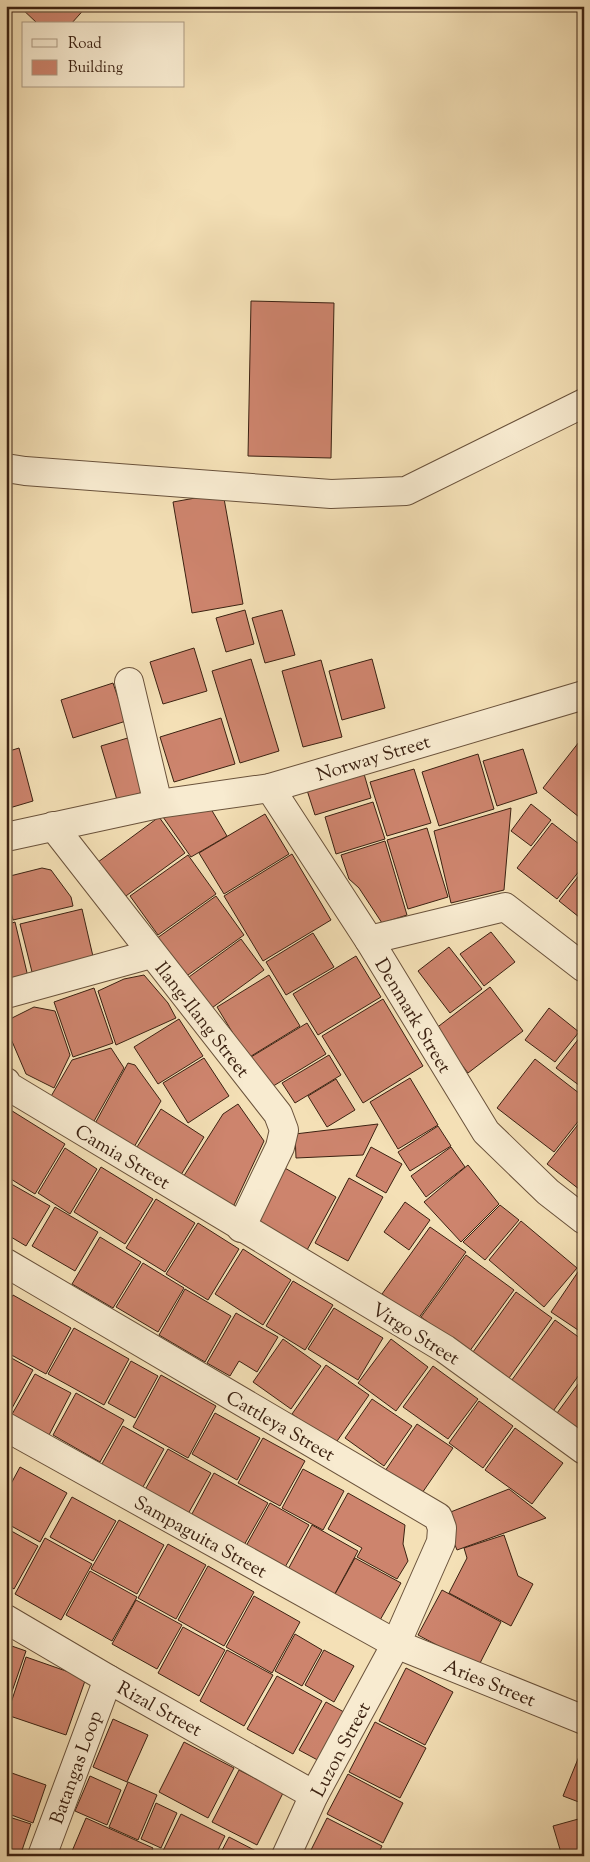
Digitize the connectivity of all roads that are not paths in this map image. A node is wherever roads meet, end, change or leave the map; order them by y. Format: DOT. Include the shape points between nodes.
graph roads {
  1 [pos="584,402"];
  2 [pos="6,468"];
  3 [pos="129,682"];
  4 [pos="577,703"];
  5 [pos="270,788"];
  6 [pos="158,804"];
  7 [pos="53,826"];
  8 [pos="6,837"];
  9 [pos="369,940"];
  10 [pos="151,954"];
  11 [pos="584,968"];
  12 [pos="6,994"];
  13 [pos="6,1082"];
  14 [pos="584,1220"];
  15 [pos="242,1228"];
  16 [pos="6,1263"];
  17 [pos="6,1427"];
  18 [pos="584,1450"];
  19 [pos="6,1619"];
  20 [pos="396,1644"];
  21 [pos="108,1679"];
  22 [pos="584,1720"];
  23 [pos="314,1795"];
  24 [pos="42,1856"];
  25 [pos="286,1856"];
  1 -- 2 [label="street" via="406,491 331,494"];
  3 -- 6 [label="street"];
  4 -- 5 [label="street, Norway Street"];
  5 -- 6 [label="street, Norway Street"];
  5 -- 9 [label="street, Denmark Street"];
  6 -- 7 [label="street, Norway Street"];
  7 -- 8 [label="street, Norway Street"];
  7 -- 10 [label="street, Ilang-Ilang Street"];
  9 -- 11 [label="street" via="505,907"];
  9 -- 14 [label="street, Denmark Street" via="486,1132 548,1192"];
  10 -- 12 [label="street"];
  10 -- 15 [label="street, Ilang-Ilang Street" via="278,1114 284,1130 280,1147"];
  13 -- 15 [label="street, Camia Street"];
  15 -- 18 [label="street, Virgo Street" via="445,1349"];
  16 -- 20 [label="street, Cattleya Street" via="438,1517 442,1528 441,1542"];
  17 -- 20 [label="street, Sampaguita Street"];
  19 -- 21 [label="street, Rizal Street"];
  20 -- 22 [label="street, Aries Street"];
  20 -- 23 [label="street, Luzon Street"];
  21 -- 23 [label="street, Rizal Street"];
  21 -- 24 [label="street, Batangas Loop"];
  23 -- 25 [label="street, Luzon Street"];
}
